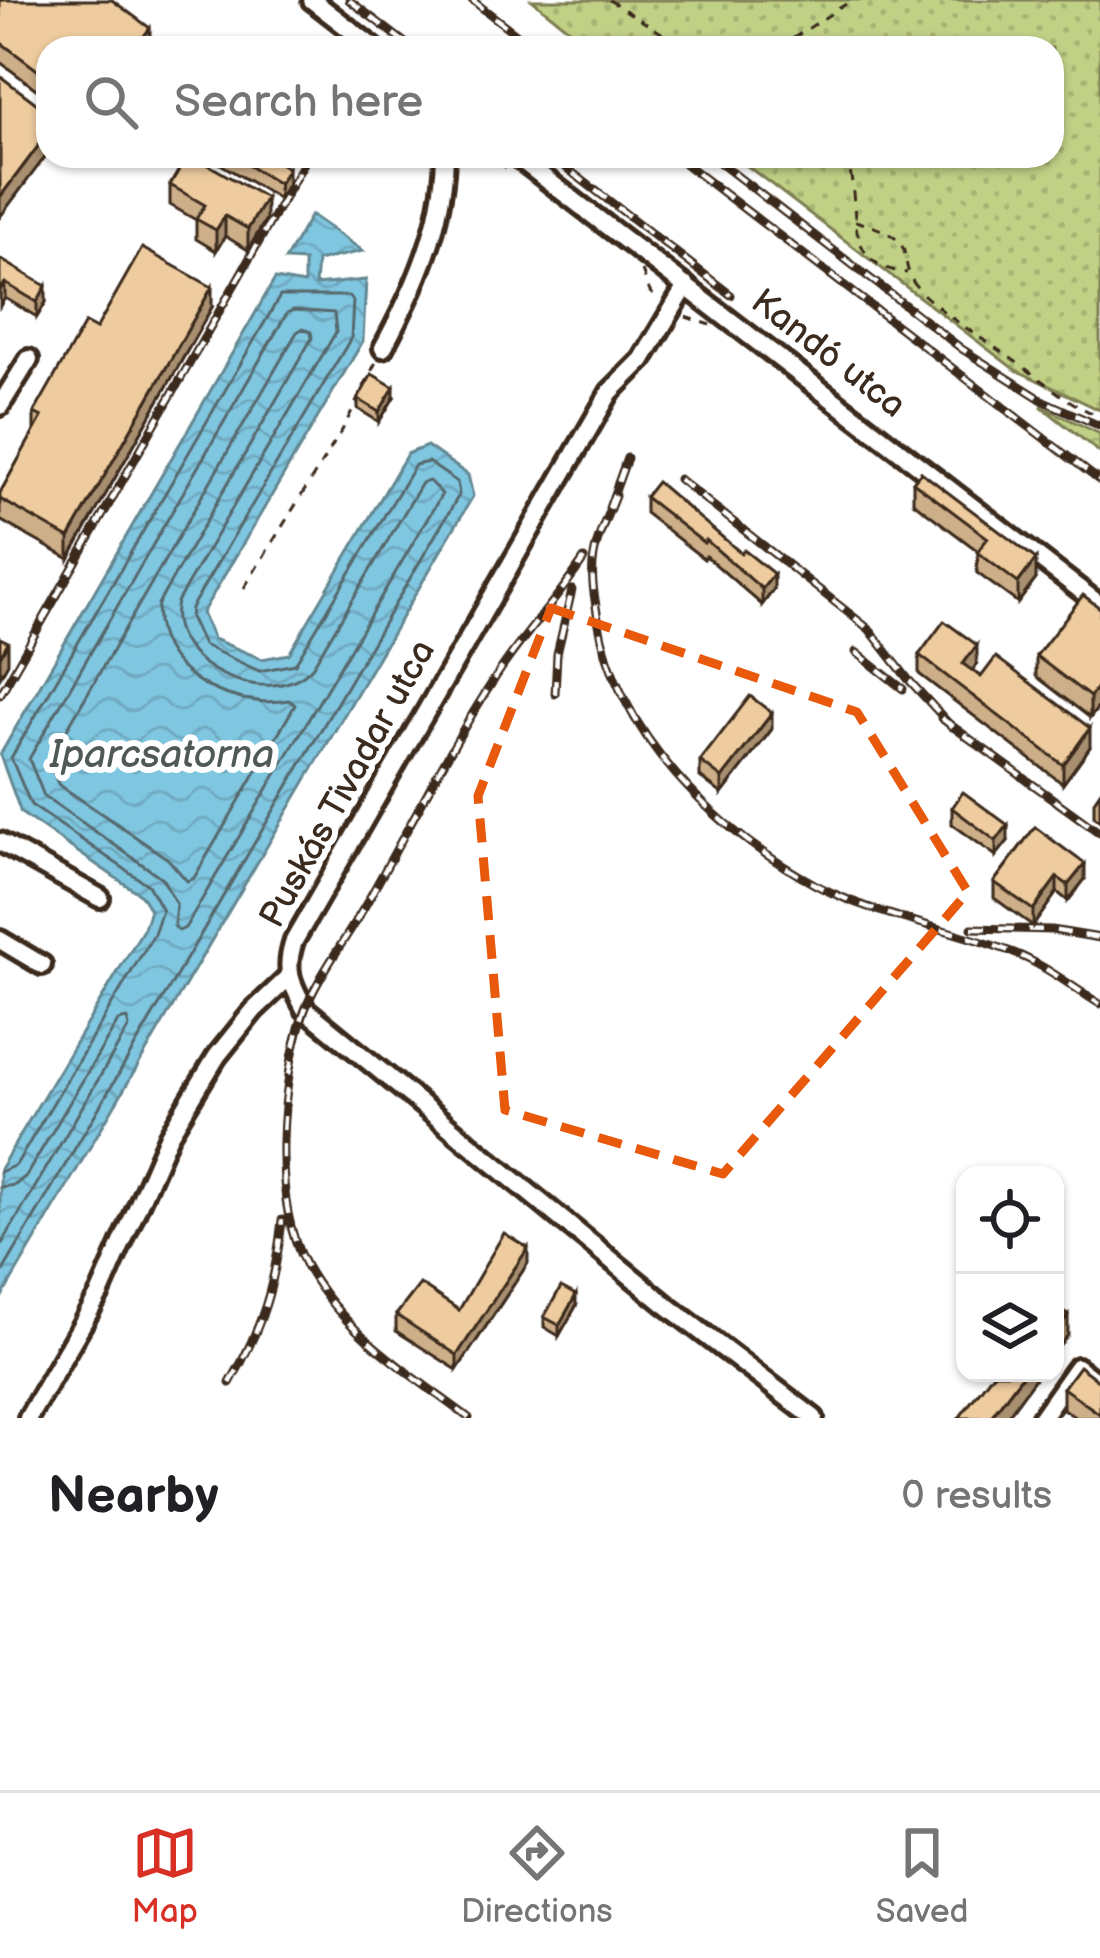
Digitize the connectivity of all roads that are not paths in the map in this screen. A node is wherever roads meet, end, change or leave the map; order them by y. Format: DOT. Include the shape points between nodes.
graph roads {
  1 [pos="312,0"];
  2 [pos="358,36"];
  3 [pos="443,168"];
  4 [pos="531,168"];
  5 [pos="686,286"];
  6 [pos="383,347"];
  7 [pos="28,359"];
  8 [pos="0,406"];
  9 [pos="1100,605"];
  10 [pos="0,842"];
  11 [pos="100,898"];
  12 [pos="0,940"];
  13 [pos="42,965"];
  14 [pos="288,979"];
  15 [pos="1100,1385"];
  16 [pos="28,1418"];
  17 [pos="814,1418"];
  18 [pos="1041,1418"];
  1 -- 2 [label="street"];
  3 -- 6 [label="street" via="424,265"];
  4 -- 5 [label="street, Kandó utca"];
  5 -- 9 [label="street, Kandó utca"];
  5 -- 14 [label="street, Puskás Tivadar utca" via="642,360 610,392 294,940"];
  7 -- 8 [label="street"];
  10 -- 11 [label="street"];
  12 -- 13 [label="street"];
  14 -- 16 [label="street" via="217,1056 181,1115 100,1293"];
  14 -- 17 [label="street, Puskás Tivadar utca" via="305,1009"];
  15 -- 18 [label="street" via="1077,1367"];
}
